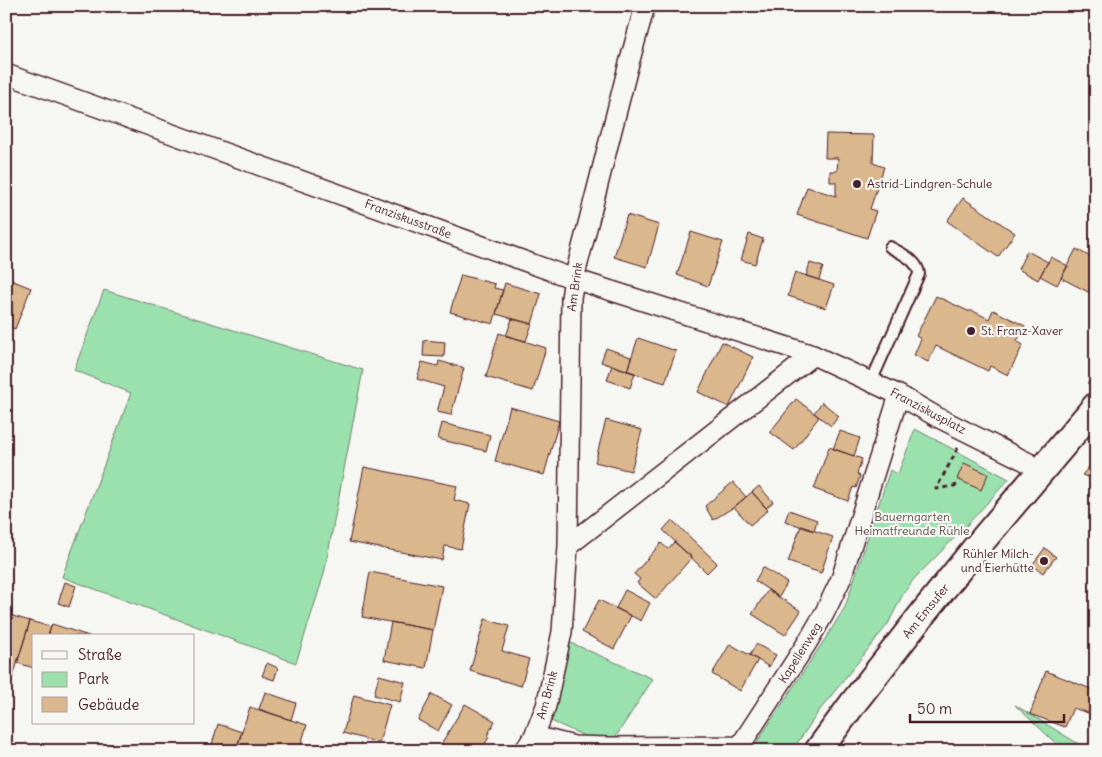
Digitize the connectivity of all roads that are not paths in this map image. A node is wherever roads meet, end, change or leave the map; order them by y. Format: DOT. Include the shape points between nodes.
graph roads {
  1 [pos="645,6"];
  2 [pos="6,74"];
  3 [pos="890,247"];
  4 [pos="574,279"];
  5 [pos="813,355"];
  6 [pos="871,382"];
  7 [pos="899,395"];
  8 [pos="1096,406"];
  9 [pos="1040,472"];
  10 [pos="568,546"];
  11 [pos="529,744"];
  12 [pos="574,749"];
  13 [pos="818,751"];
  1 -- 4 [label="street, Am Brink"];
  2 -- 4 [label="street, Franziskusstraße"];
  3 -- 6 [label="lane" via="914,262 919,274"];
  4 -- 5 [label="street, Franziskusstraße"];
  4 -- 10 [label="street, Am Brink" via="571,298"];
  5 -- 6 [label="street, Franziskusplatz"];
  5 -- 10 [label="street"];
  6 -- 7 [label="street, Franziskusplatz"];
  7 -- 9 [label="street, Franziskusplatz" via="1029,463"];
  7 -- 12 [label="street, Kapellenweg" via="841,578 807,643 740,746"];
  8 -- 9 [label="main road, Am Emsufer"];
  9 -- 13 [label="main road, Am Emsufer" via="920,618"];
  10 -- 11 [label="street, Am Brink" via="562,632 546,706"];
  11 -- 12 [label="street, Kapellenweg"];
}
